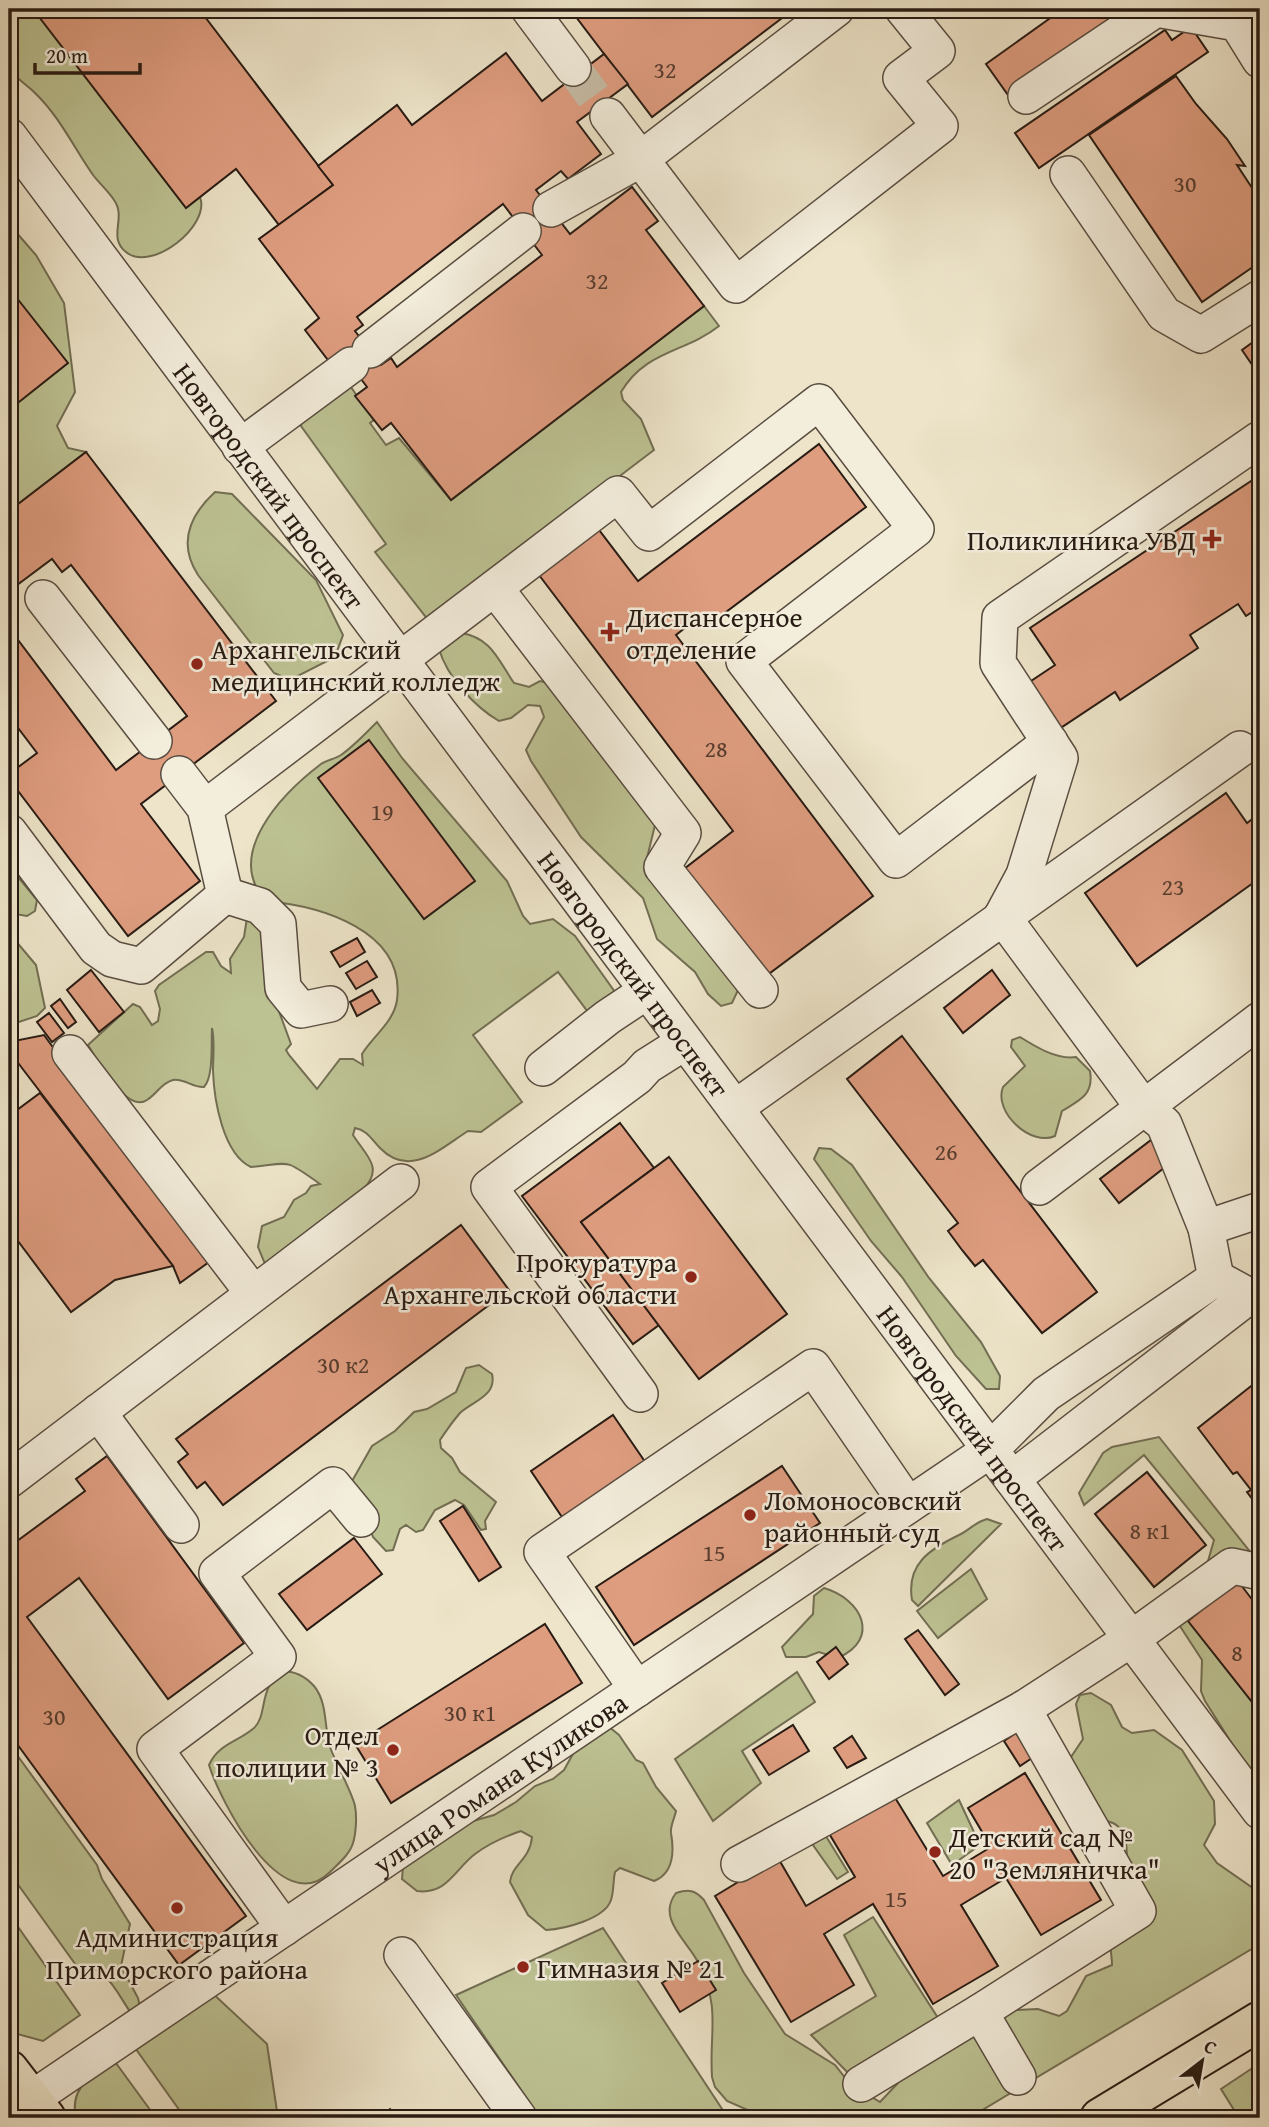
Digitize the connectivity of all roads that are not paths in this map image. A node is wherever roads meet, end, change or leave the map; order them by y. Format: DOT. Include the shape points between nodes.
graph roads {
  1 [pos="529,9"];
  2 [pos="836,9"];
  3 [pos="903,9"];
  4 [pos="1260,60"];
  5 [pos="573,68"];
  6 [pos="1026,96"];
  7 [pos="608,116"];
  8 [pos="9,136"];
  9 [pos="641,159"];
  10 [pos="1068,174"];
  11 [pos="551,209"];
  12 [pos="523,231"];
  13 [pos="1260,298"];
  14 [pos="1260,439"];
  15 [pos="240,447"];
  16 [pos="495,588"];
  17 [pos="43,598"];
  18 [pos="400,661"];
  19 [pos="154,741"];
  20 [pos="1050,743"];
  21 [pos="1240,750"];
  22 [pos="179,774"];
  23 [pos="205,808"];
  24 [pos="9,832"];
  25 [pos="225,895"];
  26 [pos="1002,916"];
  27 [pos="760,990"];
  28 [pos="647,991"];
  29 [pos="330,1004"];
  30 [pos="1260,1020"];
  31 [pos="685,1041"];
  32 [pos="71,1053"];
  33 [pos="543,1068"];
  34 [pos="1143,1107"];
  35 [pos="735,1108"];
  36 [pos="401,1182"];
  37 [pos="1039,1187"];
  38 [pos="1260,1210"];
  39 [pos="1206,1228"];
  40 [pos="1216,1278"];
  41 [pos="253,1293"];
  42 [pos="1255,1295"];
  43 [pos="640,1394"];
  44 [pos="98,1412"];
  45 [pos="990,1450"];
  46 [pos="1012,1479"];
  47 [pos="9,1480"];
  48 [pos="908,1506"];
  49 [pos="361,1519"];
  50 [pos="181,1525"];
  51 [pos="1260,1572"];
  52 [pos="1131,1639"];
  53 [pos="636,1689"];
  54 [pos="1023,1709"];
  55 [pos="1260,1811"];
  56 [pos="739,1864"];
  57 [pos="284,1928"];
  58 [pos="402,1955"];
  59 [pos="980,2012"];
  60 [pos="1260,2021"];
  61 [pos="1018,2077"];
  62 [pos="861,2084"];
  63 [pos="24,2100"];
  64 [pos="519,2118"];
  65 [pos="1100,2118"];
  1 -- 5 [label="street"];
  2 -- 9 [label="street"];
  3 -- 9 [label="street" via="937,51 901,78 940,126 736,285"];
  4 -- 6 [label="street" via="1237,23 1156,9"];
  7 -- 9 [label="street"];
  8 -- 15 [label="street, Новгородский проспект"];
  9 -- 11 [label="street"];
  10 -- 13 [label="street" via="1164,314 1200,335"];
  12 -- 15 [label="street" via="318,395"];
  14 -- 20 [label="street" via="1000,618 998,663"];
  15 -- 18 [label="street, Новгородский проспект"];
  16 -- 18 [label="street"];
  16 -- 20 [label="street" via="618,494 649,533 819,402 916,529 744,661 896,860"];
  16 -- 27 [label="street" via="683,833 662,867"];
  17 -- 19 [label="street"];
  18 -- 23 [label="street"];
  18 -- 28 [label="street, Новгородский проспект"];
  20 -- 26 [label="street" via="1060,758 1024,875"];
  21 -- 26 [label="street"];
  22 -- 23 [label="street"];
  23 -- 25 [label="street"];
  24 -- 25 [label="street" via="96,948 128,965 141,966"];
  25 -- 29 [label="street" via="260,906 278,924 283,988 301,1010"];
  26 -- 34 [label="street"];
  26 -- 35 [label="street"];
  28 -- 31 [label="street, Новгородский проспект"];
  28 -- 33 [label="street"];
  30 -- 34 [label="street"];
  31 -- 35 [label="street, Новгородский проспект"];
  31 -- 43 [label="street" via="489,1187"];
  32 -- 41 [label="street"];
  34 -- 37 [label="street"];
  34 -- 39 [label="street" via="1164,1124"];
  35 -- 45 [label="street, Новгородский проспект"];
  36 -- 41 [label="street"];
  38 -- 39 [label="street"];
  39 -- 40 [label="street"];
  40 -- 42 [label="street"];
  40 -- 45 [label="street, улица Романа Куликова" via="1046,1394"];
  41 -- 44 [label="street"];
  42 -- 46 [label="street"];
  44 -- 47 [label="street"];
  44 -- 50 [label="street"];
  45 -- 46 [label="street, Новгородский проспект"];
  45 -- 48 [label="street, улица Романа Куликова"];
  46 -- 52 [label="street, Новгородский проспект"];
  48 -- 53 [label="street, улица Романа Куликова"];
  48 -- 53 [label="street" via="813,1367 790,1382 542,1552"];
  49 -- 57 [label="street" via="334,1485 217,1573 278,1657 155,1749"];
  51 -- 52 [label="street" via="1232,1566"];
  52 -- 54 [label="street"];
  52 -- 55 [label="street, Новгородский проспект"];
  53 -- 57 [label="street, улица Романа Куликова"];
  54 -- 56 [label="street"];
  54 -- 59 [label="street" via="1138,1911"];
  57 -- 63 [label="street, улица Романа Куликова"];
  58 -- 64 [label="street"];
  59 -- 61 [label="street"];
  59 -- 62 [label="street"];
  60 -- 65 [label="main road"];
}
